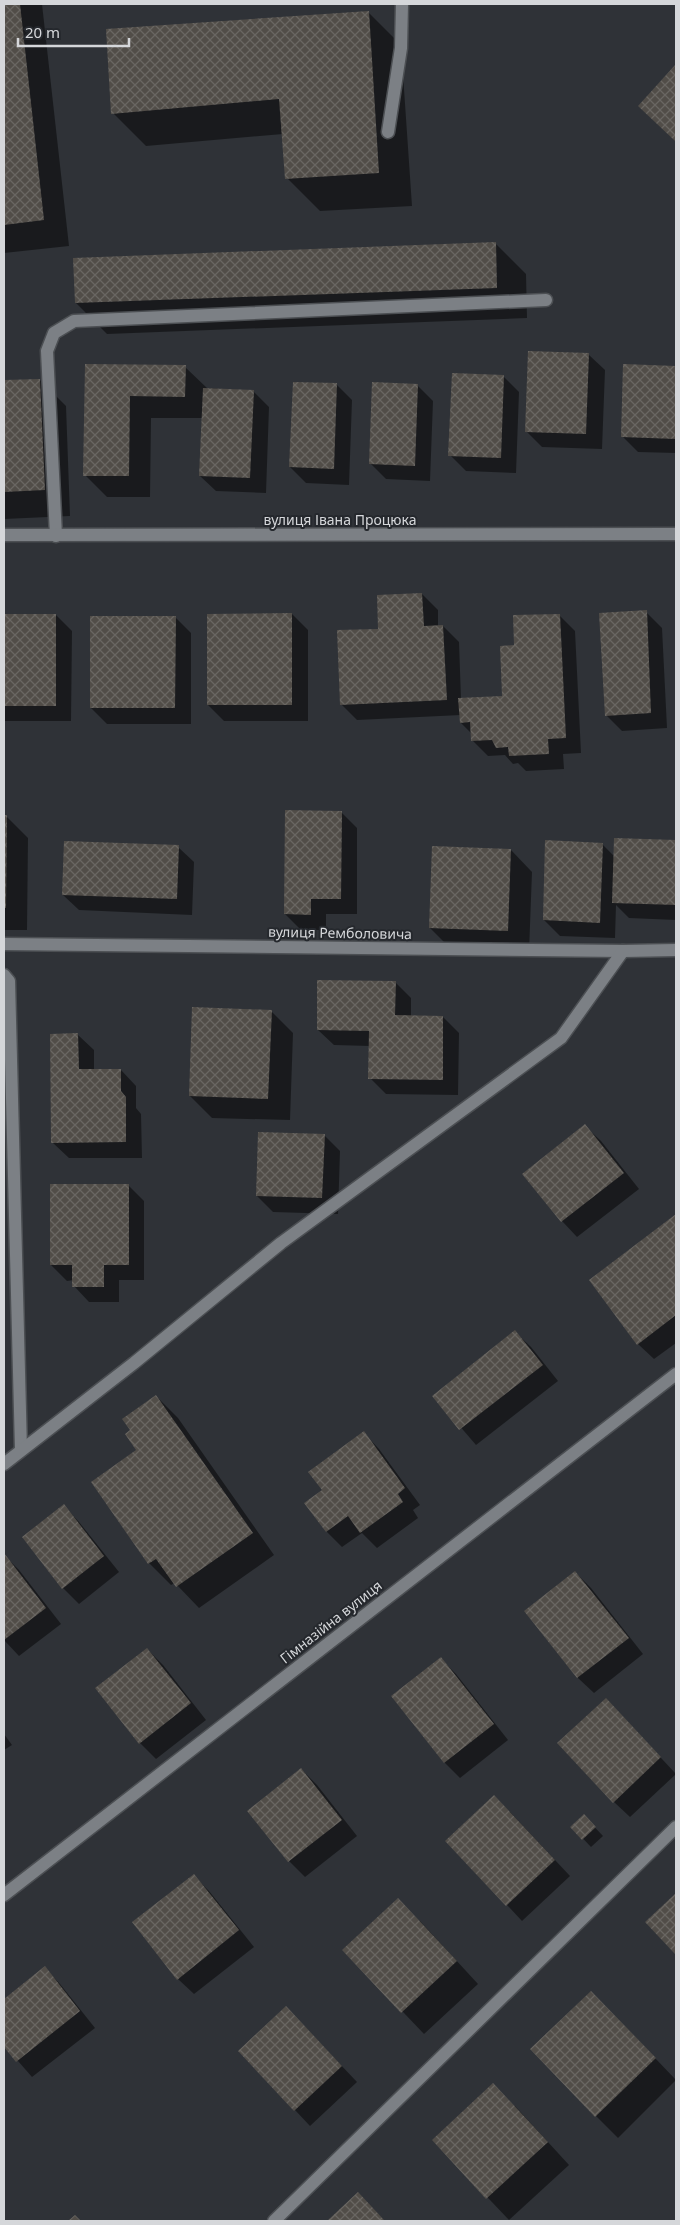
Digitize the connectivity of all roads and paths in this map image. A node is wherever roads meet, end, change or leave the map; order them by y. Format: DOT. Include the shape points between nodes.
graph roads {
  1 [pos="402,4"];
  2 [pos="388,132"];
  3 [pos="546,300"];
  4 [pos="676,534"];
  5 [pos="4,535"];
  6 [pos="56,536"];
  7 [pos="4,944"];
  8 [pos="676,950"];
  9 [pos="623,951"];
  10 [pos="4,975"];
  11 [pos="676,1374"];
  12 [pos="21,1450"];
  13 [pos="4,1464"];
  14 [pos="676,1827"];
  15 [pos="4,1895"];
  16 [pos="274,2221"];
  1 -- 2 [label="street" via="401,48"];
  3 -- 6 [label="street" via="74,321 54,333 47,351"];
  4 -- 6 [label="street, вулиця Івана Процюка"];
  5 -- 6 [label="street, вулиця Івана Процюка"];
  7 -- 9 [label="street, вулиця Ремболовича"];
  8 -- 9 [label="street, вулиця Ремболовича"];
  9 -- 12 [label="street" via="561,1038 281,1243"];
  10 -- 12 [label="street" via="9,981"];
  11 -- 15 [label="street, Гімназійна вулиця"];
  12 -- 13 [label="street"];
  14 -- 16 [label="street"];
}
